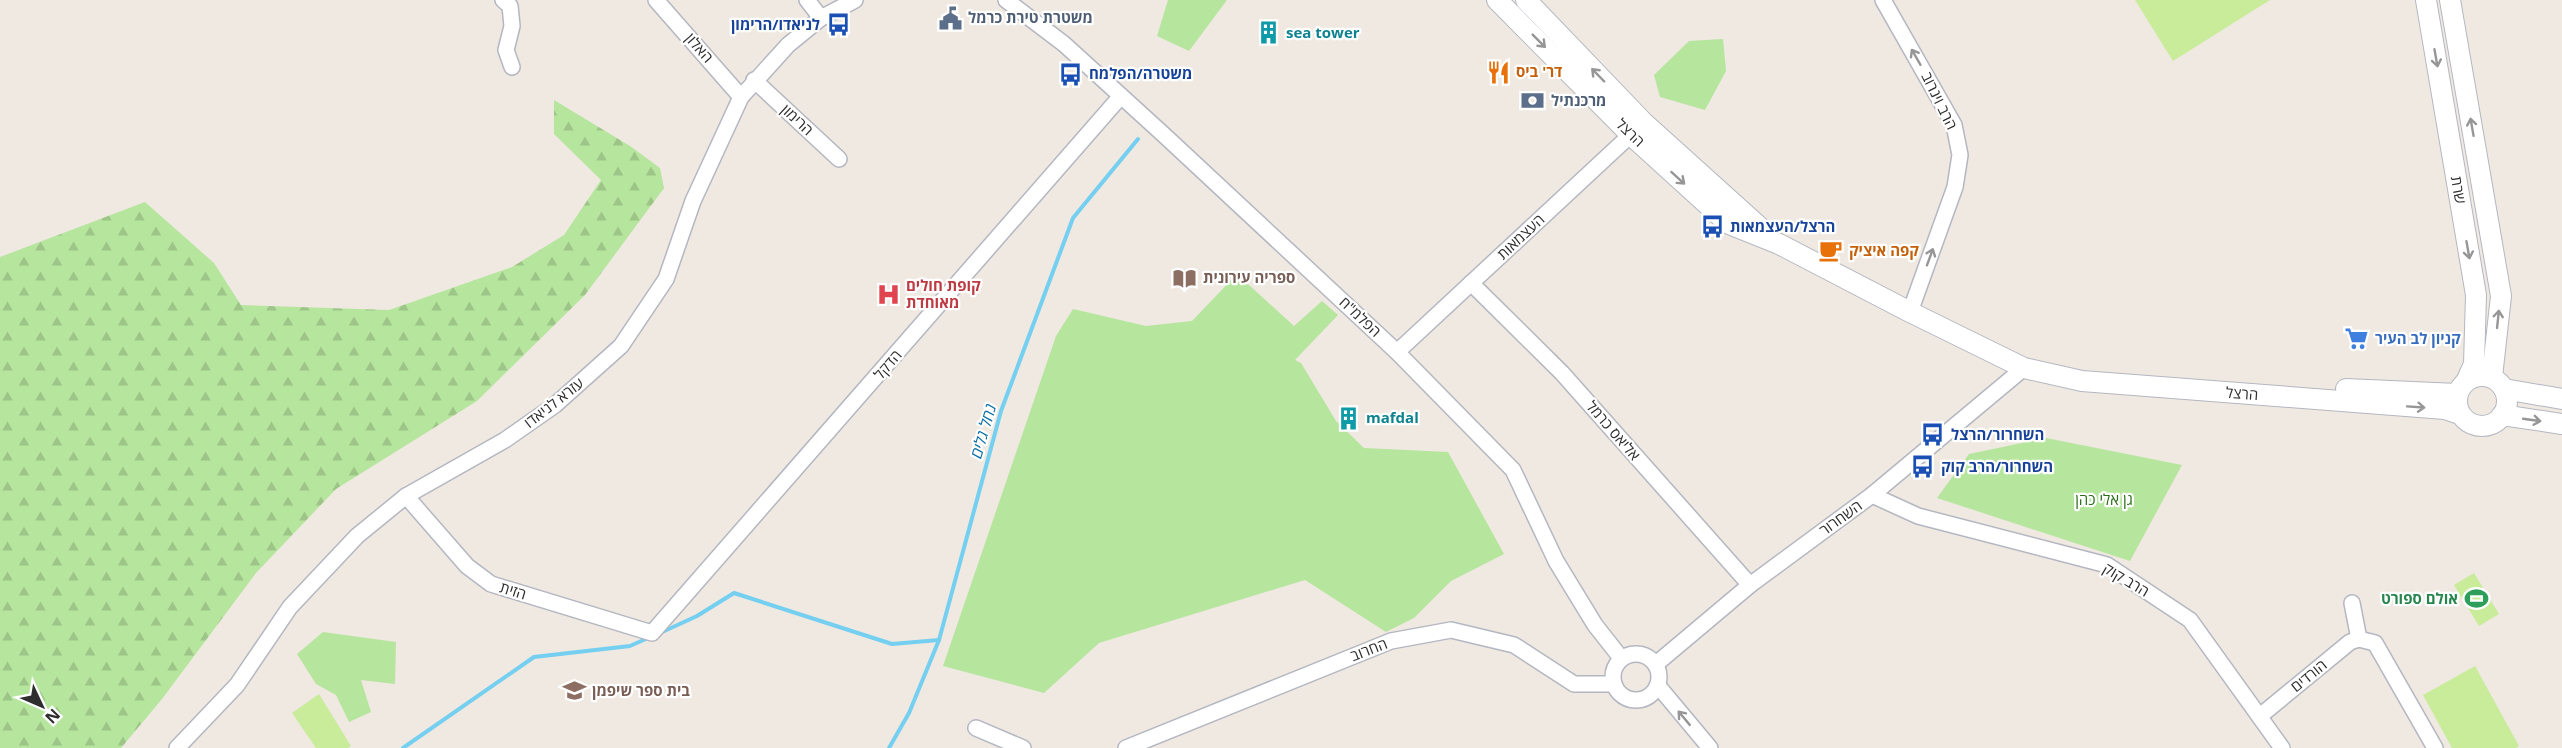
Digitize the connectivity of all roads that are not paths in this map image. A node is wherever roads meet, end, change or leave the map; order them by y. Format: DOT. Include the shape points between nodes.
graph roads {
  1 [pos="503,0"];
  2 [pos="656,0"];
  3 [pos="807,0"];
  4 [pos="855,0"];
  5 [pos="1006,0"];
  6 [pos="1023,0"];
  7 [pos="1497,0"];
  8 [pos="1526,0"];
  9 [pos="1883,0"];
  10 [pos="2426,0"];
  11 [pos="2450,0"];
  12 [pos="820,18"];
  13 [pos="1040,25"];
  14 [pos="512,68"];
  15 [pos="754,80"];
  16 [pos="1121,96"];
  17 [pos="741,97"];
  18 [pos="1638,129"];
  19 [pos="839,159"];
  20 [pos="1471,283"];
  21 [pos="1910,312"];
  22 [pos="1397,352"];
  23 [pos="2024,368"];
  24 [pos="2498,383"];
  25 [pos="2462,387"];
  26 [pos="2562,399"];
  27 [pos="2460,414"];
  28 [pos="2502,415"];
  29 [pos="2562,424"];
  30 [pos="1872,495"];
  31 [pos="406,496"];
  32 [pos="1750,585"];
  33 [pos="2352,603"];
  34 [pos="652,633"];
  35 [pos="2359,639"];
  36 [pos="1621,658"];
  37 [pos="1656,664"];
  38 [pos="1614,684"];
  39 [pos="1659,687"];
  40 [pos="2260,717"];
  41 [pos="976,728"];
  42 [pos="177,748"];
  43 [pos="1023,748"];
  44 [pos="1126,748"];
  45 [pos="1710,748"];
  46 [pos="2282,748"];
  47 [pos="2435,748"];
  1 -- 14 [label="street" via="510,6 512,26 506,50"];
  2 -- 17 [label="street, האלון"];
  3 -- 12 [label="street"];
  4 -- 12 [label="street, עזרא לניאדו"];
  5 -- 13 [label="street, הפלמ\"ח"];
  6 -- 13 [label="street, הפלמ\"ח"];
  7 -- 18 [label="street, הרצל, one-way"];
  18 -- 8 [label="street, הרצל, one-way"];
  21 -- 9 [label="street, הרב וינרוב, one-way" via="1955,187 1960,155 1954,125"];
  10 -- 25 [label="street, שרת, one-way" via="2476,295 2474,364"];
  24 -- 11 [label="street, שרת, one-way" via="2500,296"];
  12 -- 15 [label="street, עזרא לניאדו"];
  13 -- 16 [label="street, הפלמ\"ח"];
  15 -- 17 [label="street, עזרא לניאדו"];
  15 -- 19 [label="street, הרימון"];
  16 -- 22 [label="street, הפלמ\"ח"];
  16 -- 34 [label="street, הדקל"];
  17 -- 31 [label="street, עזרא לניאדו" via="693,201 666,279 621,346 555,405 505,440"];
  18 -- 20 [label="street, העצמאות"];
  18 -- 21 [label="street, הרצל" via="1729,224 1779,244"];
  20 -- 22 [label="street, העצמאות"];
  20 -- 32 [label="street, אליאס כרמל" via="1562,374"];
  21 -- 23 [label="street, הרצל"];
  22 -- 36 [label="street, הפלמ\"ח" via="1513,470 1556,561 1594,625"];
  23 -- 25 [label="street, הרצל" via="2252,384"];
  23 -- 27 [label="street, הרצל, one-way" via="2082,381 2445,409"];
  23 -- 30 [label="street, השחרור"];
  24 -- 25 [label="street" via="2475,376"];
  24 -- 26 [label="street"];
  24 -- 28 [label="street" via="2507,402"];
  25 -- 27 [label="street" via="2457,407"];
  27 -- 28 [label="street" via="2470,423 2484,426"];
  28 -- 29 [label="street, one-way"];
  30 -- 32 [label="street, השחרור"];
  30 -- 40 [label="street, הרב קוק" via="1918,516 2107,565 2190,620"];
  31 -- 34 [label="street, הזית" via="467,566 491,584"];
  31 -- 42 [label="street, עזרא לניאדו" via="357,536 290,607 237,685"];
  32 -- 37 [label="street, השחרור"];
  33 -- 35 [label="street"];
  35 -- 40 [label="street, הורדים" via="2350,642"];
  35 -- 47 [label="street" via="2375,643"];
  36 -- 37 [label="street" via="1644,654"];
  36 -- 38 [label="street" via="1613,670"];
  37 -- 39 [label="street"];
  38 -- 39 [label="street" via="1620,693 1635,700 1648,697"];
  38 -- 44 [label="street, החרוב" via="1574,684 1514,645 1451,630 1391,641"];
  45 -- 39 [label="street, one-way"];
  40 -- 46 [label="street, הרב קוק"];
  41 -- 43 [label="street"];
}
